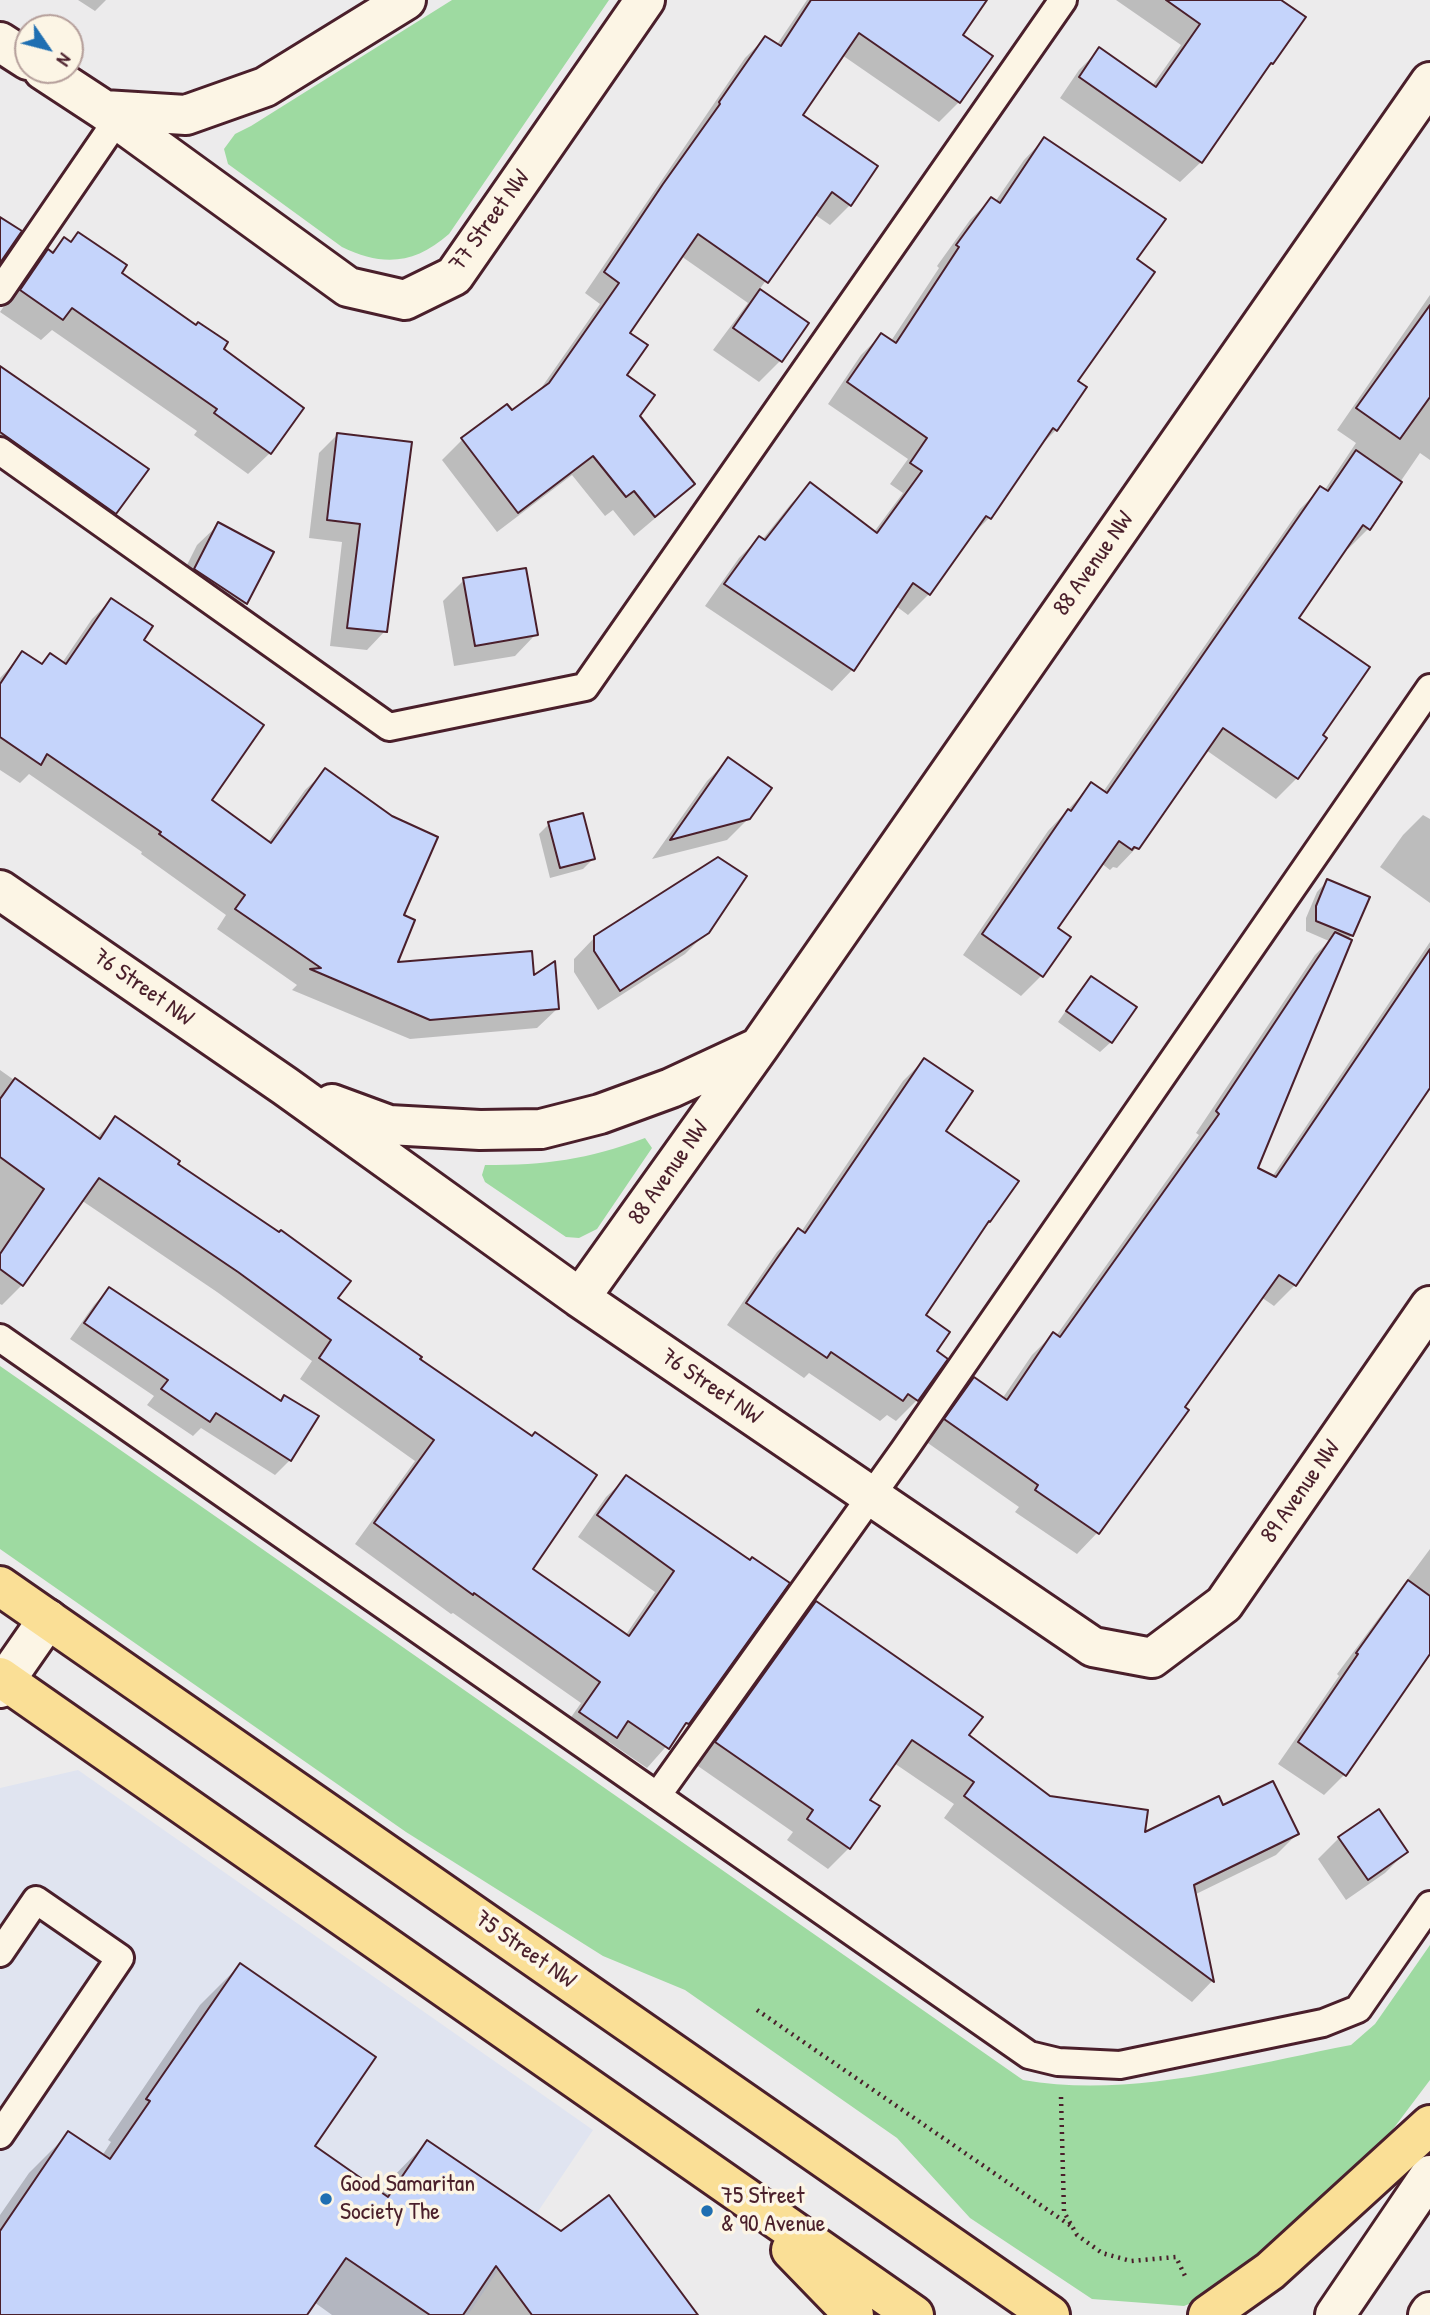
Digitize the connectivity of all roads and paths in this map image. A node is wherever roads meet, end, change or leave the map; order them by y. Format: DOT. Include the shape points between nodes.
graph roads {
  1 [pos="405,0"];
  2 [pos="645,0"];
  3 [pos="1063,0"];
  4 [pos="1430,82"];
  5 [pos="64,84"];
  6 [pos="110,115"];
  7 [pos="0,291"];
  8 [pos="0,451"];
  9 [pos="1430,688"];
  10 [pos="0,890"];
  11 [pos="759,1047"];
  12 [pos="285,1086"];
  13 [pos="480,1130"];
  14 [pos="580,1298"];
  15 [pos="1430,1306"];
  16 [pos="0,1338"];
  17 [pos="871,1497"];
  18 [pos="0,1586"];
  19 [pos="48,1619"];
  20 [pos="1152,1658"];
  21 [pos="2,1682"];
  22 [pos="657,1796"];
  23 [pos="1430,1905"];
  24 [pos="0,1953"];
  25 [pos="757,2010"];
  26 [pos="1058,2062"];
  27 [pos="1430,2125"];
  28 [pos="0,2135"];
  29 [pos="1430,2175"];
  30 [pos="734,2190"];
  31 [pos="1071,2226"];
  32 [pos="1176,2257"];
  33 [pos="1040,2308"];
  34 [pos="853,2315"];
  35 [pos="914,2315"];
  36 [pos="1069,2315"];
  37 [pos="1208,2315"];
  38 [pos="1335,2315"];
  1 -- 6 [label="street, 77 Street NW" via="265,87 187,115"];
  2 -- 6 [label="street, 77 Street NW" via="454,276 405,300 348,287"];
  3 -- 8 [label="lane" via="585,687 389,727"];
  4 -- 11 [label="street, 88 Avenue NW"];
  5 -- 6 [label="street, 77 Street NW"];
  6 -- 7 [label="lane"];
  9 -- 17 [label="lane"];
  10 -- 12 [label="street, 76 Street NW"];
  11 -- 13 [label="street, 88 Avenue NW" via="671,1088 600,1114 541,1129"];
  11 -- 14 [label="street, 88 Avenue NW"];
  12 -- 13 [label="street, 76 Street NW" via="389,1125"];
  12 -- 14 [label="street, 76 Street NW"];
  14 -- 17 [label="street, 76 Street NW"];
  15 -- 20 [label="street, 89 Avenue NW" via="1224,1604"];
  16 -- 22 [label="lane"];
  17 -- 20 [label="street, 76 Street NW" via="1093,1647"];
  17 -- 22 [label="lane"];
  18 -- 19 [label="main road, 75 Street NW"];
  19 -- 21 [label="street"];
  19 -- 33 [label="main road, 75 Street NW"];
  21 -- 30 [label="main road"];
  22 -- 26 [label="lane" via="1029,2055"];
  23 -- 26 [label="lane" via="1358,2009 1323,2023 1120,2065"];
  24 -- 28 [label="lane" via="36,1900 120,1958"];
  25 -- 31 [label="path"];
  26 -- 31 [label="path" via="1064,2212"];
  27 -- 37 [label="main road" via="1270,2271"];
  29 -- 38 [label="street"];
  30 -- 34 [label="main road"];
  30 -- 35 [label="main road"];
  31 -- 32 [label="path" via="1102,2253 1131,2261"];
  33 -- 36 [label="main road, 75 Street NW"];
}
